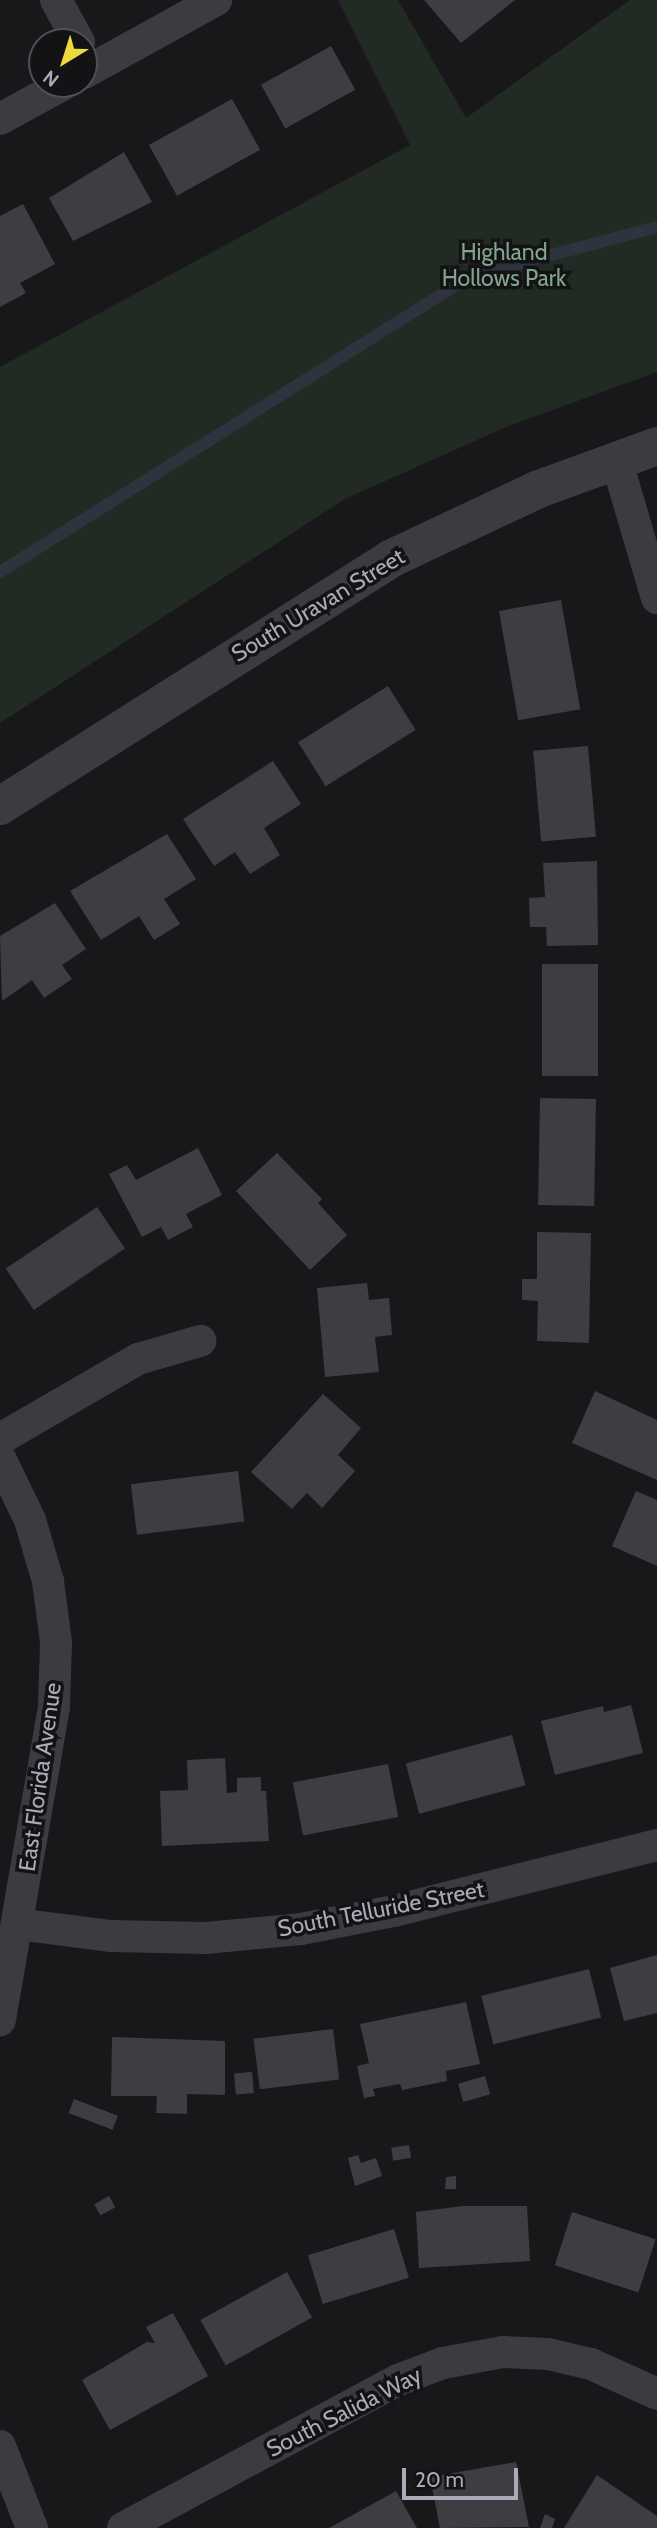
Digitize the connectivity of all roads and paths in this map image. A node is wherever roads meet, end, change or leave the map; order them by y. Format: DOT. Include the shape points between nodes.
graph roads {
  1 [pos="55,0"];
  2 [pos="216,0"];
  3 [pos="69,28"];
  4 [pos="98,53"];
  5 [pos="38,98"];
  6 [pos="0,119"];
  7 [pos="657,446"];
  8 [pos="616,460"];
  9 [pos="657,598"];
  10 [pos="0,806"];
  11 [pos="200,1341"];
  12 [pos="0,1439"];
  13 [pos="0,1458"];
  14 [pos="657,1845"];
  15 [pos="17,1924"];
  16 [pos="0,2020"];
  17 [pos="657,2394"];
  18 [pos="0,2446"];
  19 [pos="32,2528"];
  20 [pos="124,2528"];
  1 -- 3 [label="street"];
  2 -- 4 [label="street"];
  5 -- 6 [label="street"];
  7 -- 8 [label="street, South Uravan Street"];
  8 -- 9 [label="street"];
  8 -- 10 [label="street, South Uravan Street" via="539,489 390,559"];
  11 -- 12 [label="street" via="138,1359"];
  13 -- 15 [label="street, East Florida Avenue" via="30,1520 48,1581 56,1643 54,1707"];
  14 -- 15 [label="street, South Telluride Street" via="394,1911 301,1929 193,1937 111,1936"];
  15 -- 16 [label="street, East Florida Avenue"];
  17 -- 20 [label="street, South Salida Way" via="591,2364 548,2354 503,2352 443,2363 398,2380"];
  18 -- 19 [label="street"];
}
